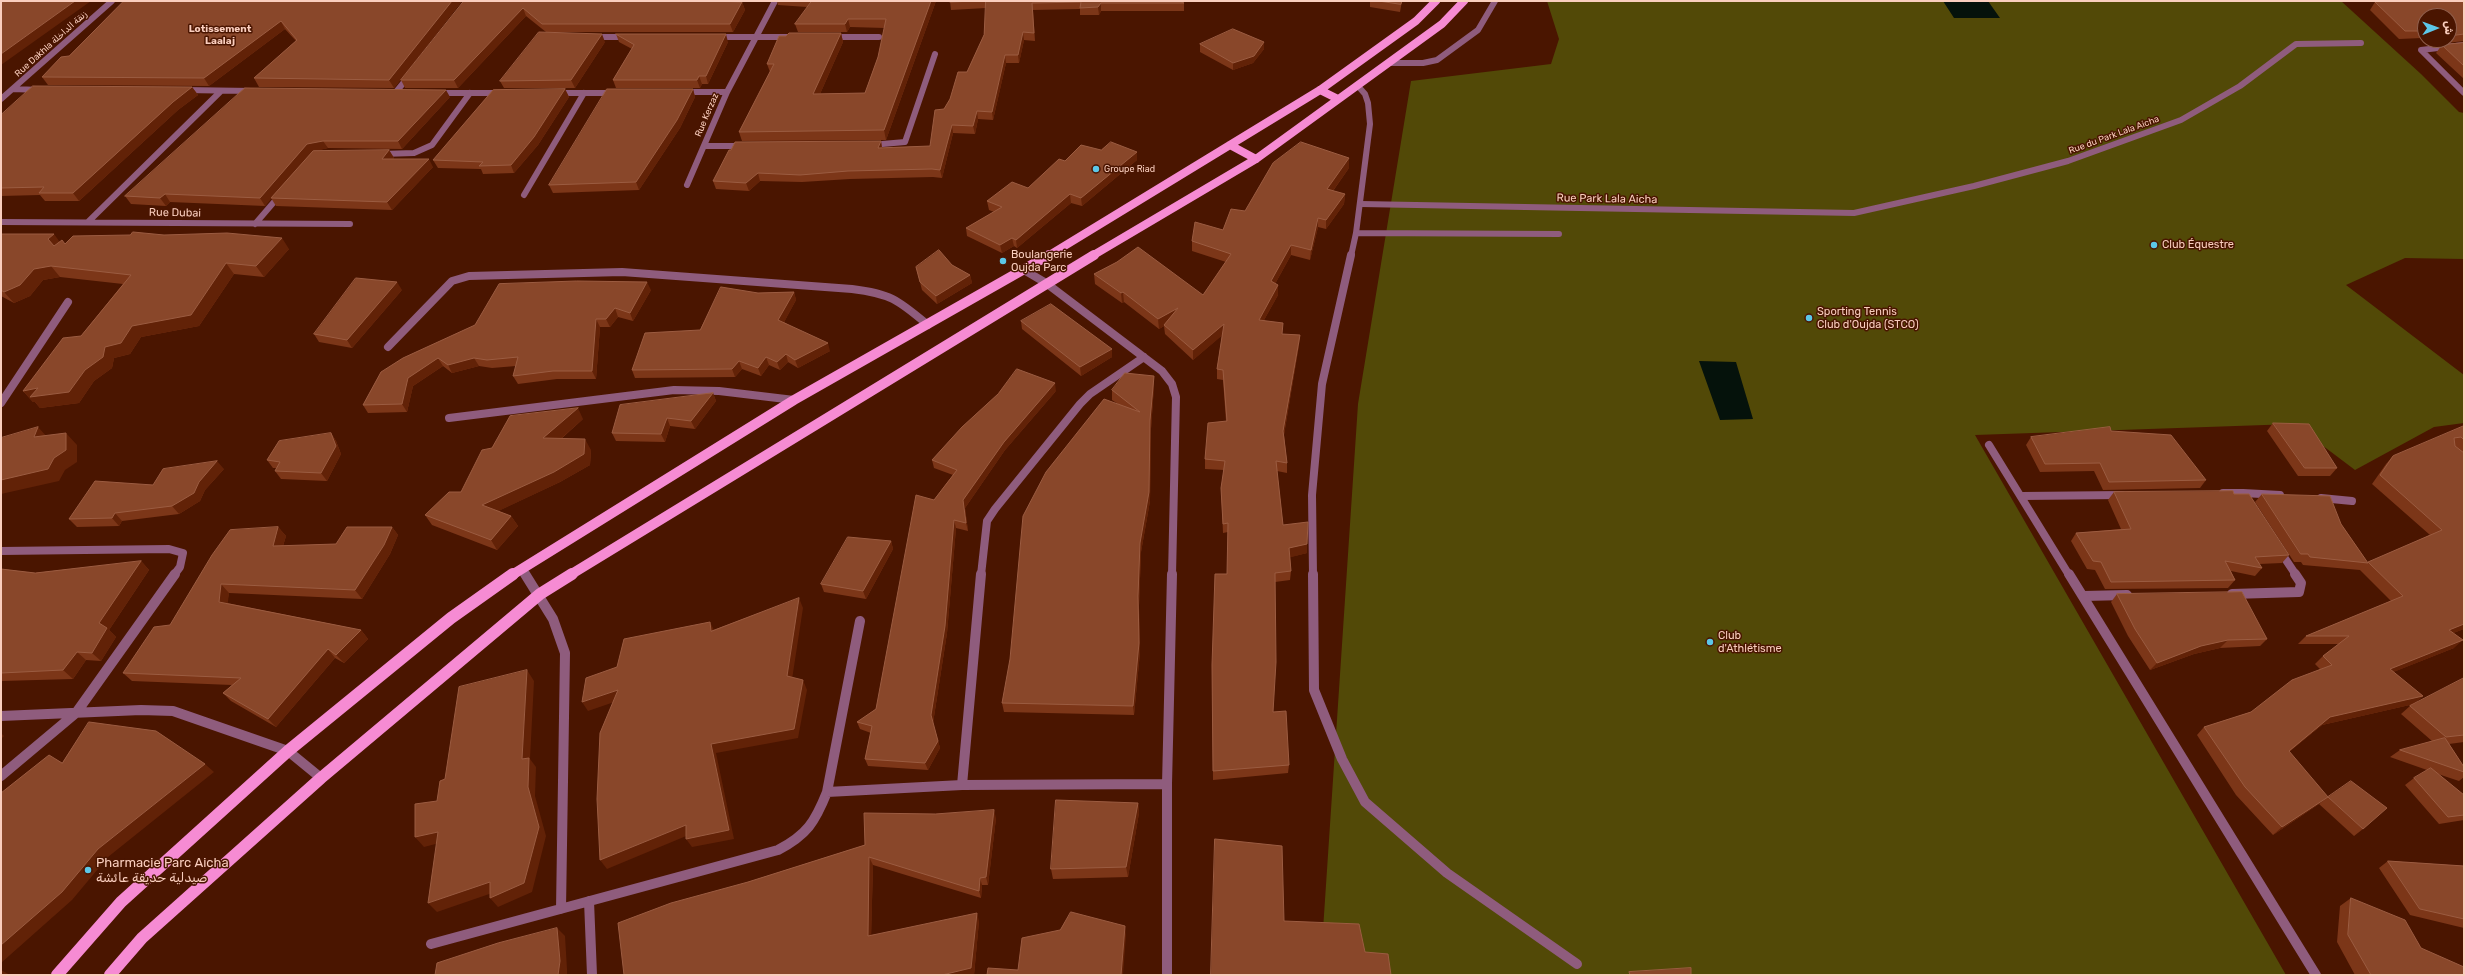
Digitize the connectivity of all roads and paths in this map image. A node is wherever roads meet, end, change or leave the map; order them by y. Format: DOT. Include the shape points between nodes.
graph roads {
  1 [pos="112,1"];
  2 [pos="775,1"];
  3 [pos="1436,1"];
  4 [pos="1464,1"];
  5 [pos="1495,1"];
  6 [pos="584,37"];
  7 [pos="631,37"];
  8 [pos="710,37"];
  9 [pos="757,37"];
  10 [pos="795,37"];
  11 [pos="825,37"];
  12 [pos="879,37"];
  13 [pos="2362,43"];
  14 [pos="2464,45"];
  15 [pos="935,54"];
  16 [pos="1389,63"];
  17 [pos="415,68"];
  18 [pos="1357,85"];
  19 [pos="13,89"];
  20 [pos="51,90"];
  21 [pos="175,90"];
  22 [pos="221,90"];
  23 [pos="1320,90"];
  24 [pos="261,91"];
  25 [pos="388,92"];
  26 [pos="396,92"];
  27 [pos="404,92"];
  28 [pos="679,92"];
  29 [pos="727,92"];
  30 [pos="433,93"];
  31 [pos="470,93"];
  32 [pos="508,93"];
  33 [pos="546,93"];
  34 [pos="584,93"];
  35 [pos="624,93"];
  36 [pos="2464,93"];
  37 [pos="1338,99"];
  38 [pos="1,100"];
  39 [pos="862,145"];
  40 [pos="1230,145"];
  41 [pos="704,146"];
  42 [pos="752,146"];
  43 [pos="373,154"];
  44 [pos="1256,159"];
  45 [pos="686,185"];
  46 [pos="284,190"];
  47 [pos="524,195"];
  48 [pos="1361,204"];
  49 [pos="1854,213"];
  50 [pos="1,222"];
  51 [pos="88,222"];
  52 [pos="255,224"];
  53 [pos="350,224"];
  54 [pos="1356,233"];
  55 [pos="1559,234"];
  56 [pos="1024,270"];
  57 [pos="1046,283"];
  58 [pos="68,302"];
  59 [pos="928,325"];
  60 [pos="388,347"];
  61 [pos="1144,356"];
  62 [pos="794,400"];
  63 [pos="1,403"];
  64 [pos="449,418"];
  65 [pos="1989,445"];
  66 [pos="2243,493"];
  67 [pos="2211,494"];
  68 [pos="2132,495"];
  69 [pos="2022,496"];
  70 [pos="2293,496"];
  71 [pos="2314,497"];
  72 [pos="2352,501"];
  73 [pos="2255,512"];
  74 [pos="2276,545"];
  75 [pos="1,551"];
  76 [pos="521,569"];
  77 [pos="540,594"];
  78 [pos="2219,594"];
  79 [pos="2139,595"];
  80 [pos="2084,596"];
  81 [pos="860,621"];
  82 [pos="76,713"];
  83 [pos="1,716"];
  84 [pos="288,752"];
  85 [pos="1,776"];
  86 [pos="321,778"];
  87 [pos="1167,784"];
  88 [pos="962,785"];
  89 [pos="827,792"];
  90 [pos="589,901"];
  91 [pos="561,909"];
  92 [pos="431,944"];
  93 [pos="1577,964"];
  94 [pos="57,975"];
  95 [pos="110,975"];
  96 [pos="592,975"];
  97 [pos="1166,975"];
  98 [pos="2316,975"];
  1 -- 19 [label="street, Rue Dakhla زنقة الداخلة"];
  2 -- 9 [label="street, Rue Kerzaz"];
  3 -- 23 [label="main road" via="1416,21"];
  4 -- 16 [label="main road" via="1442,24"];
  5 -- 16 [label="street" via="1478,30 1437,60 1423,63"];
  6 -- 7 [label="street"];
  8 -- 9 [label="street"];
  9 -- 10 [label="street"];
  9 -- 29 [label="street, Rue Kerzaz"];
  11 -- 12 [label="street"];
  13 -- 49 [label="street, Rue du Park Lala Aicha" via="2296,44 2240,86 2181,120 2068,161 1974,186"];
  14 -- 36 [label="street" via="2421,50"];
  15 -- 39 [label="street" via="905,142"];
  16 -- 18 [label="main road"];
  17 -- 26 [label="street"];
  18 -- 37 [label="main road"];
  18 -- 48 [label="street" via="1365,94 1370,112"];
  19 -- 20 [label="street"];
  19 -- 38 [label="street, Rue Dakhla زنقة الداخلة"];
  21 -- 22 [label="street"];
  22 -- 24 [label="street"];
  22 -- 51 [label="street"];
  23 -- 37 [label="main road"];
  23 -- 40 [label="main road"];
  25 -- 26 [label="street"];
  26 -- 27 [label="street"];
  28 -- 29 [label="street"];
  29 -- 41 [label="street, Rue Kerzaz"];
  30 -- 31 [label="street"];
  31 -- 32 [label="street"];
  31 -- 43 [label="street" via="432,145 424,151 411,154"];
  33 -- 34 [label="street"];
  34 -- 35 [label="street"];
  34 -- 47 [label="street"];
  37 -- 44 [label="main road"];
  40 -- 44 [label="main road"];
  40 -- 56 [label="main road"];
  41 -- 42 [label="street, Rue Kerzaz"];
  41 -- 45 [label="street"];
  44 -- 57 [label="main road"];
  46 -- 52 [label="street"];
  48 -- 49 [label="street, Rue Park Lala Aicha"];
  48 -- 54 [label="street"];
  50 -- 51 [label="street, Rue Dubai"];
  51 -- 52 [label="street, Rue Dubai"];
  52 -- 53 [label="street, Rue Dubai"];
  54 -- 55 [label="street"];
  54 -- 93 [label="street" via="1322,384 1314,456 1314,690 1342,759 1365,802 1447,873"];
  56 -- 57 [label="street"];
  56 -- 59 [label="main road"];
  57 -- 61 [label="street"];
  57 -- 77 [label="main road"];
  58 -- 63 [label="street"];
  59 -- 60 [label="street" via="896,299 876,292 852,289 629,272 469,276 452,281"];
  59 -- 62 [label="main road"];
  61 -- 87 [label="street" via="1162,371 1172,384 1176,397"];
  61 -- 88 [label="street" via="1080,404 987,521"];
  62 -- 64 [label="street" via="719,390 674,390"];
  62 -- 76 [label="main road"];
  65 -- 69 [label="street"];
  66 -- 67 [label="street"];
  66 -- 70 [label="street"];
  66 -- 73 [label="street"];
  68 -- 69 [label="street"];
  69 -- 80 [label="street"];
  71 -- 72 [label="street"];
  74 -- 78 [label="street" via="2301,583 2299,592"];
  75 -- 82 [label="street" via="169,550 183,553 180,567"];
  76 -- 77 [label="street"];
  76 -- 84 [label="main road" via="451,618"];
  77 -- 86 [label="main road"];
  77 -- 91 [label="street" via="560,632 565,653"];
  79 -- 80 [label="street"];
  80 -- 98 [label="street"];
  81 -- 89 [label="street"];
  82 -- 83 [label="street"];
  82 -- 84 [label="street" via="173,711"];
  82 -- 85 [label="street"];
  84 -- 86 [label="street"];
  84 -- 94 [label="main road" via="121,902"];
  86 -- 95 [label="main road" via="142,938"];
  87 -- 88 [label="street"];
  87 -- 97 [label="street"];
  88 -- 89 [label="street"];
  89 -- 90 [label="street" via="814,824 799,840 778,850"];
  90 -- 91 [label="street"];
  90 -- 96 [label="street"];
  91 -- 92 [label="street"];
}
